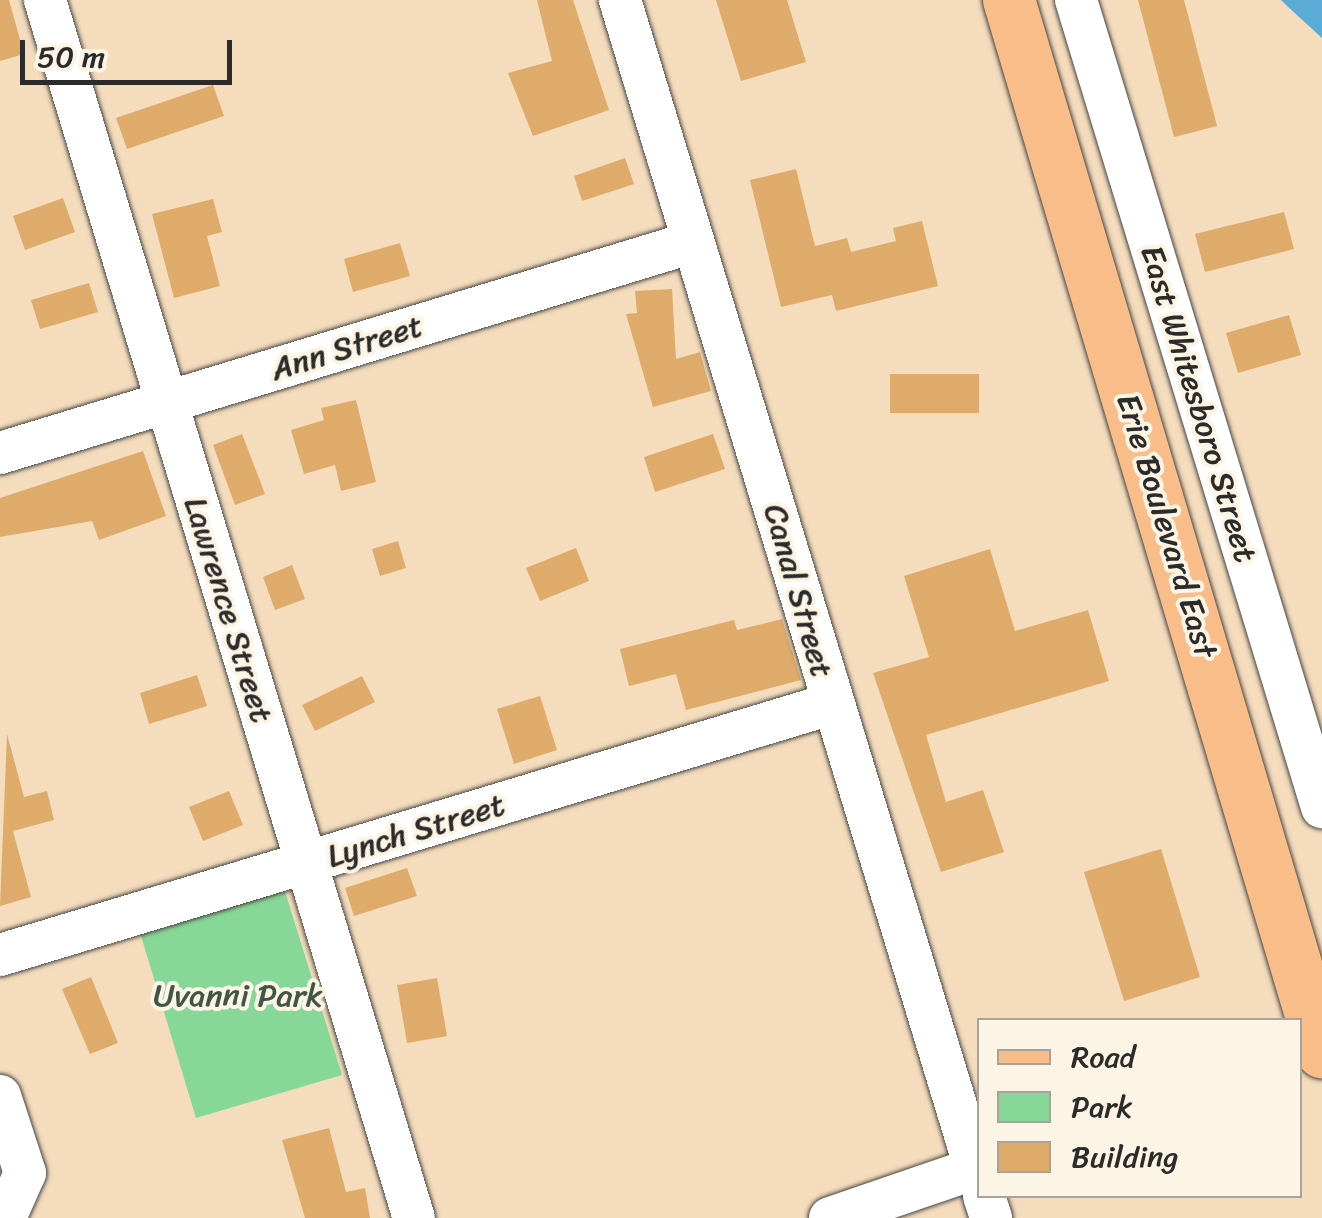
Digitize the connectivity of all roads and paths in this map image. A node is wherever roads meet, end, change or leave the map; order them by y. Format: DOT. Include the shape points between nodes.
graph roads {
  1 [pos="45,0"];
  2 [pos="620,0"];
  3 [pos="1010,0"];
  4 [pos="1076,0"];
  5 [pos="694,242"];
  6 [pos="165,404"];
  7 [pos="0,454"];
  8 [pos="831,704"];
  9 [pos="1322,807"];
  10 [pos="306,864"];
  11 [pos="0,955"];
  12 [pos="1322,1052"];
  13 [pos="0,1096"];
  14 [pos="977,1172"];
  15 [pos="977,1183"];
  16 [pos="5,1218"];
  17 [pos="414,1218"];
  18 [pos="830,1218"];
  1 -- 6 [label="street, Lawrence Street"];
  2 -- 5 [label="street, Canal Street"];
  3 -- 12 [label="main road, Erie Boulevard East"];
  4 -- 9 [label="street, East Whitesboro Street"];
  5 -- 6 [label="street, Ann Street"];
  5 -- 8 [label="street, Canal Street"];
  6 -- 7 [label="street, Ann Street"];
  6 -- 10 [label="street, Lawrence Street"];
  8 -- 10 [label="street, Lynch Street"];
  8 -- 14 [label="street, Canal Street"];
  10 -- 11 [label="street, Lynch Street"];
  10 -- 17 [label="street, Lawrence Street"];
  13 -- 16 [label="street" via="25,1173"];
  15 -- 18 [label="street"];
}
